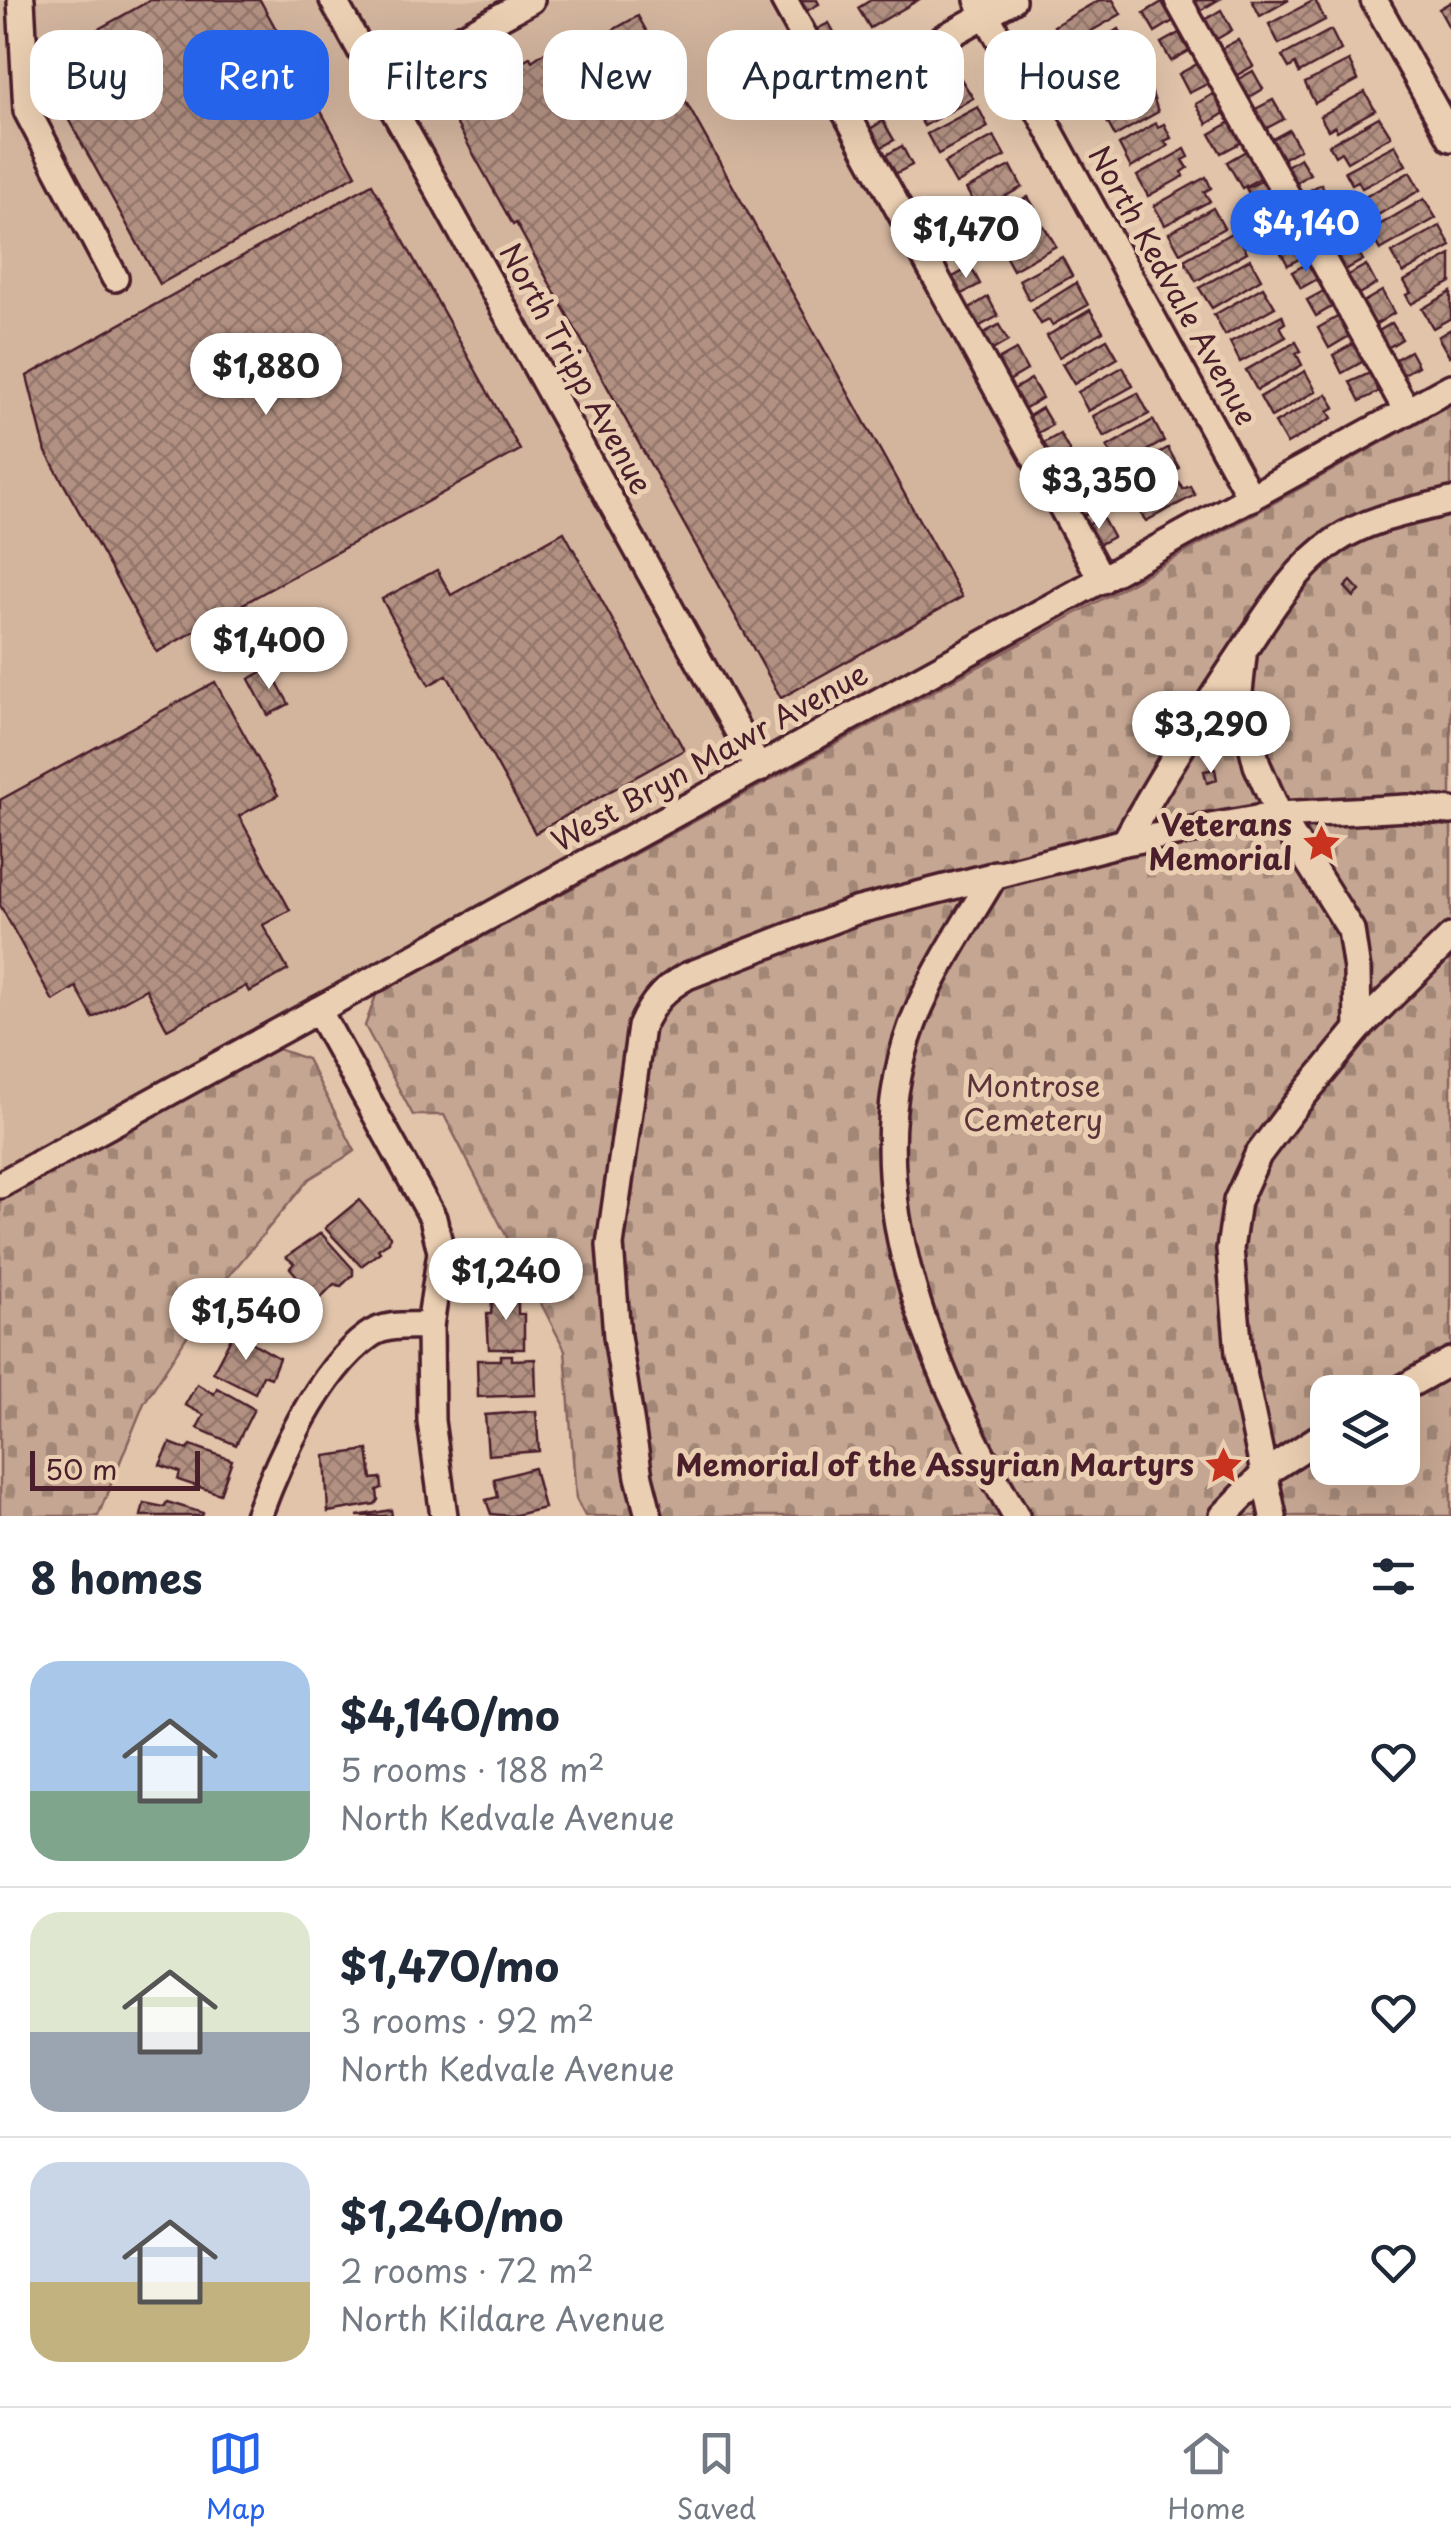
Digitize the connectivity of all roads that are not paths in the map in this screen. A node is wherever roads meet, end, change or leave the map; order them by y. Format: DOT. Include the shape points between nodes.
graph roads {
  1 [pos="20,0"];
  2 [pos="333,0"];
  3 [pos="531,0"];
  4 [pos="784,0"];
  5 [pos="1012,0"];
  6 [pos="1178,0"];
  7 [pos="1374,0"];
  8 [pos="982,7"];
  9 [pos="350,30"];
  10 [pos="476,30"];
  11 [pos="800,30"];
  12 [pos="945,30"];
  13 [pos="400,120"];
  14 [pos="850,120"];
  15 [pos="1451,138"];
  16 [pos="115,278"];
  17 [pos="1451,387"];
  18 [pos="1407,411"];
  19 [pos="1252,498"];
  20 [pos="1451,501"];
  21 [pos="1102,580"];
  22 [pos="1244,651"];
  23 [pos="759,769"];
  24 [pos="1451,810"];
  25 [pos="1279,816"];
  26 [pos="1125,842"];
  27 [pos="995,874"];
  28 [pos="1451,937"];
  29 [pos="318,1010"];
  30 [pos="1358,1029"];
  31 [pos="0,1186"];
  32 [pos="430,1326"];
  33 [pos="1451,1361"];
  34 [pos="1420,1378"];
  35 [pos="1310,1444"];
  36 [pos="1265,1473"];
  37 [pos="258,1516"];
  38 [pos="444,1516"];
  39 [pos="649,1516"];
  40 [pos="1016,1516"];
  41 [pos="1224,1516"];
  42 [pos="1273,1516"];
  1 -- 16 [label="street" via="27,111"];
  2 -- 9 [label="street, North Tripp Avenue"];
  3 -- 10 [label="street"];
  4 -- 11 [label="street"];
  5 -- 8 [label="street"];
  6 -- 18 [label="street"];
  7 -- 15 [label="street"];
  8 -- 12 [label="street"];
  8 -- 19 [label="street, North Kedvale Avenue"];
  13 -- 23 [label="street, North Tripp Avenue"];
  14 -- 21 [label="street"];
  17 -- 18 [label="street, West Bryn Mawr Avenue"];
  18 -- 19 [label="street, West Bryn Mawr Avenue"];
  19 -- 21 [label="street, West Bryn Mawr Avenue"];
  20 -- 22 [label="street" via="1334,542 1276,600"];
  21 -- 23 [label="street, West Bryn Mawr Avenue"];
  22 -- 25 [label="street" via="1239,692 1257,765"];
  22 -- 26 [label="street"];
  23 -- 29 [label="street, West Bryn Mawr Avenue"];
  24 -- 25 [label="street"];
  25 -- 26 [label="street"];
  25 -- 30 [label="street" via="1350,930"];
  26 -- 27 [label="street"];
  27 -- 39 [label="street" via="837,918 688,976 650,1006 640,1026 610,1245 617,1336"];
  27 -- 40 [label="street" via="919,1009 891,1130 907,1271 938,1365"];
  28 -- 30 [label="street"];
  29 -- 31 [label="street, West Bryn Mawr Avenue"];
  29 -- 32 [label="street" via="433,1218 442,1252"];
  30 -- 36 [label="street" via="1258,1155 1237,1201 1230,1249 1239,1353"];
  32 -- 37 [label="street" via="370,1334 333,1372 280,1458"];
  32 -- 38 [label="street" via="430,1421"];
  33 -- 34 [label="street"];
  35 -- 36 [label="street"];
  36 -- 41 [label="street"];
  36 -- 42 [label="street"];
}
